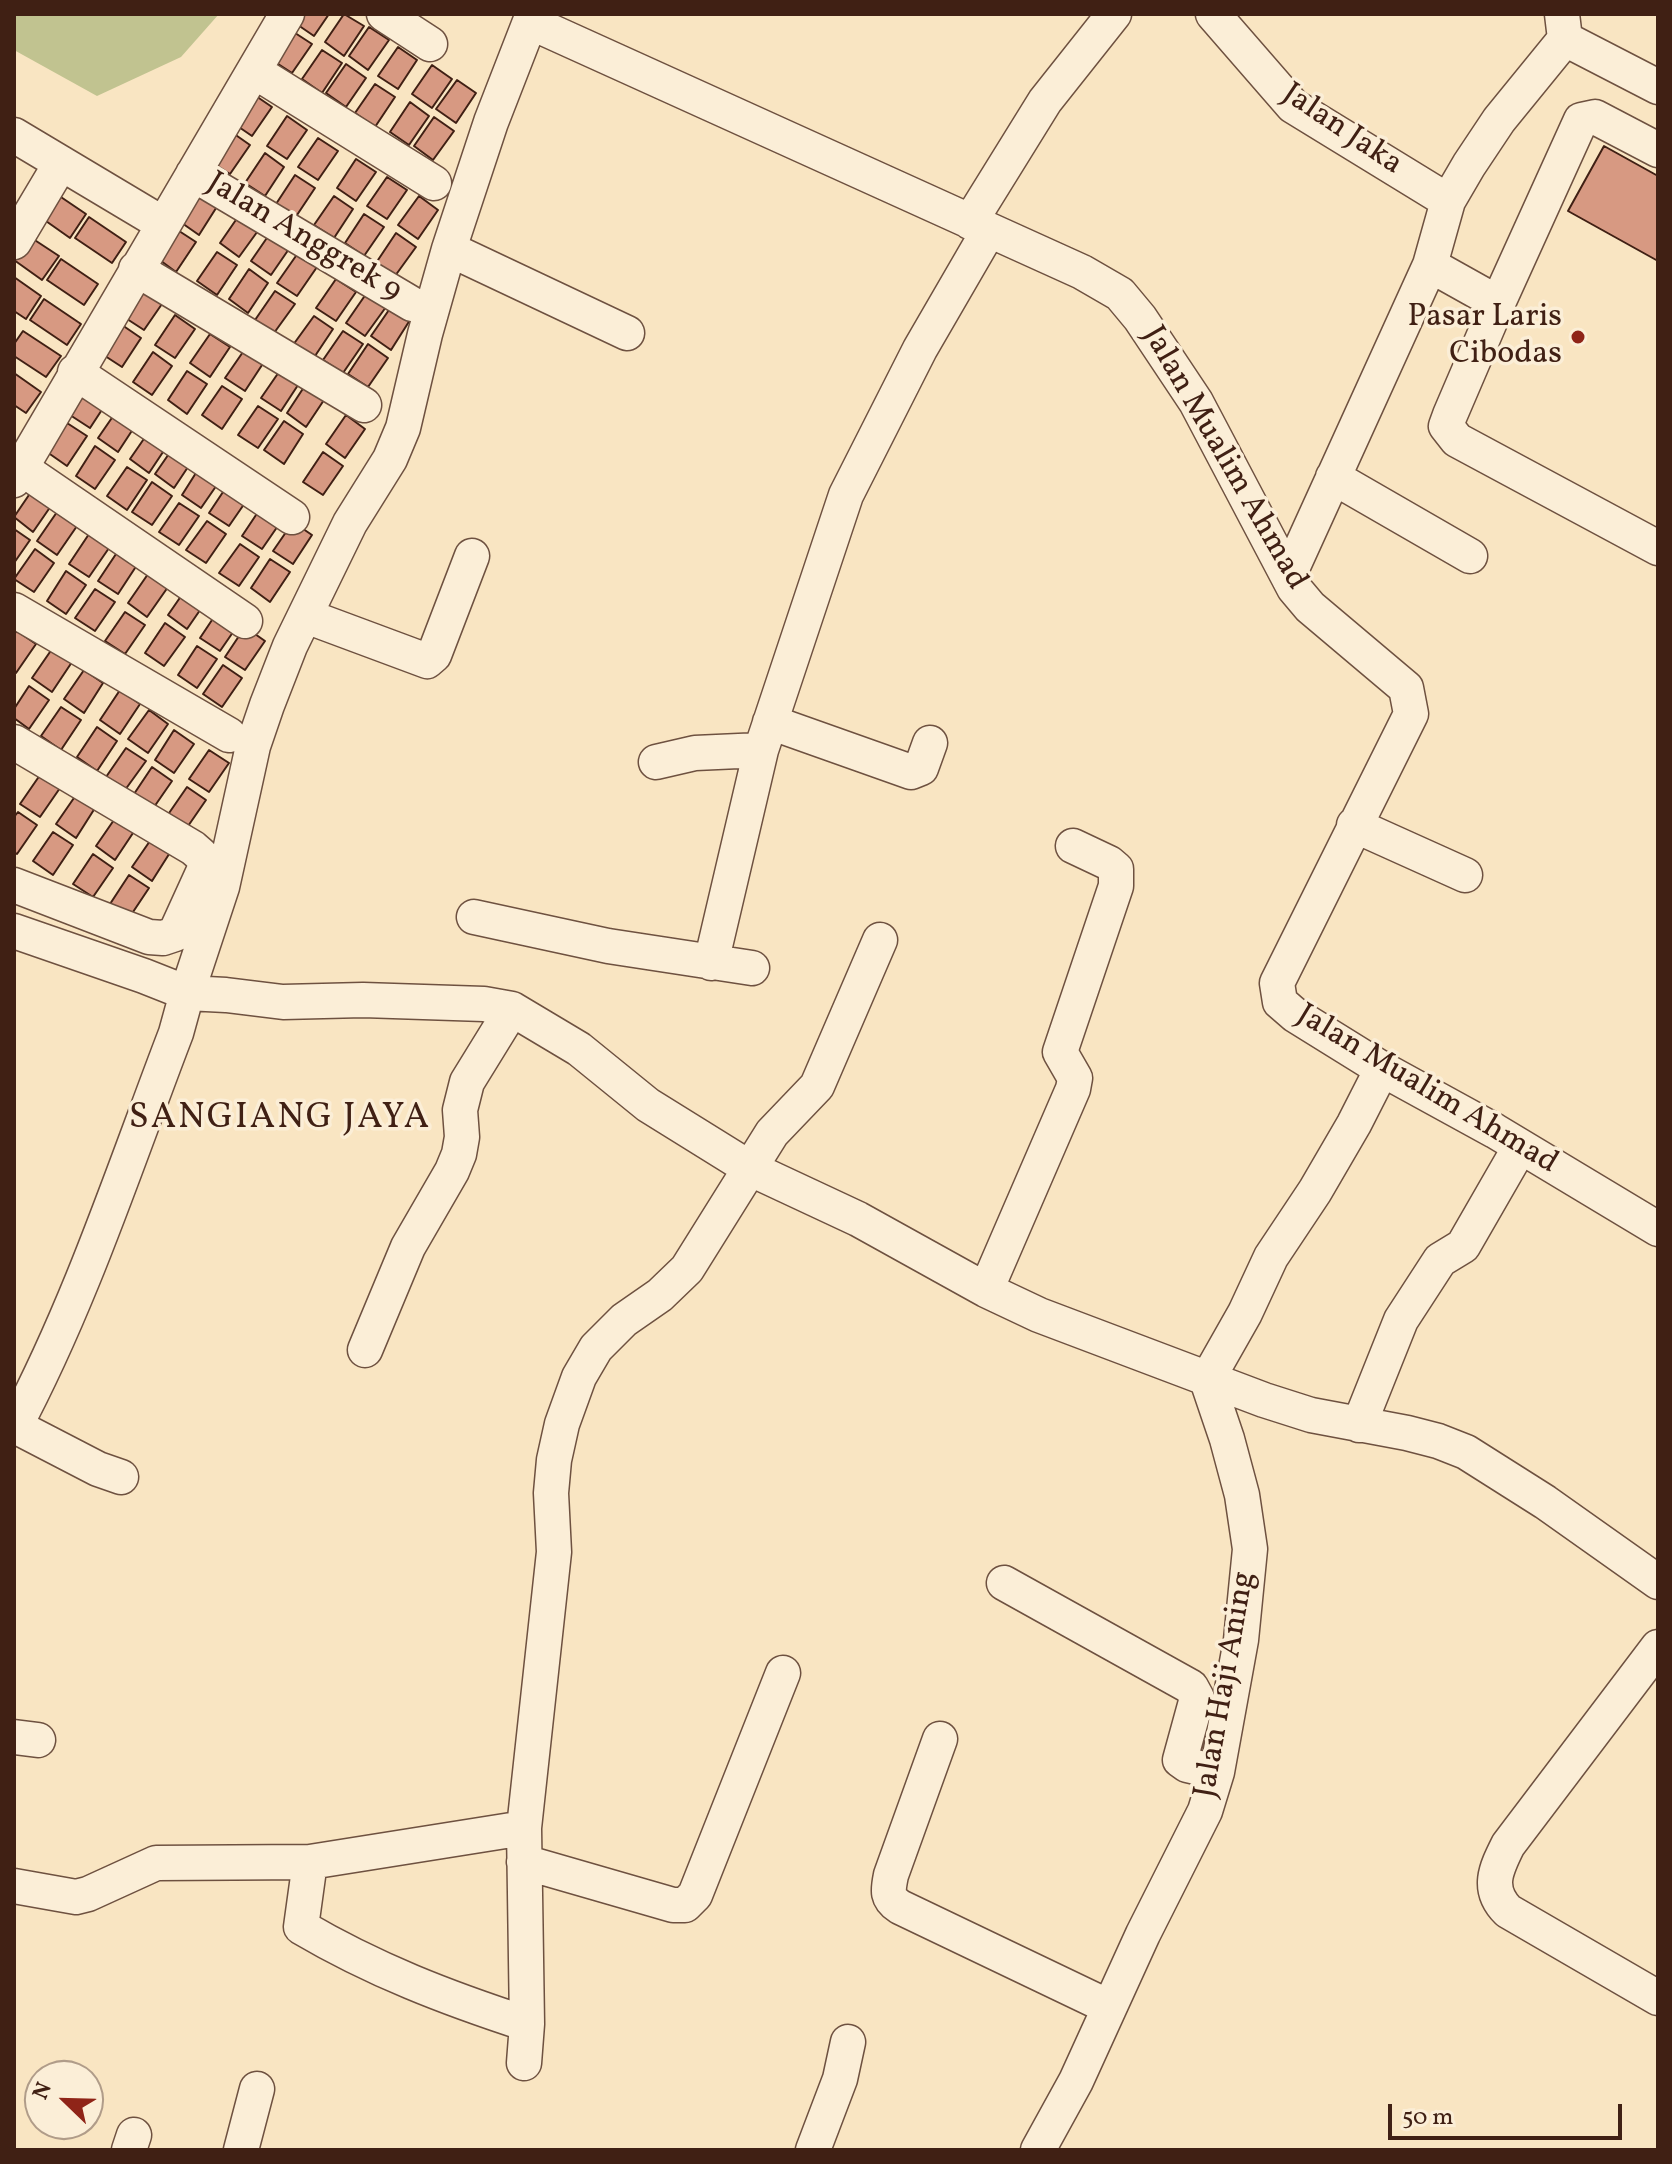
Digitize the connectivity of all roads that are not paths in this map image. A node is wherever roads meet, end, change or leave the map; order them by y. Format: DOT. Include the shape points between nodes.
graph roads {
  1 [pos="287,14"];
  2 [pos="384,14"];
  3 [pos="1114,14"];
  4 [pos="1213,14"];
  5 [pos="532,18"];
  6 [pos="1564,27"];
  7 [pos="430,44"];
  8 [pos="254,71"];
  9 [pos="1658,87"];
  10 [pos="14,135"];
  11 [pos="1658,150"];
  12 [pos="61,163"];
  13 [pos="193,174"];
  14 [pos="434,183"];
  15 [pos="1448,201"];
  16 [pos="163,224"];
  17 [pos="979,226"];
  18 [pos="14,242"];
  19 [pos="449,249"];
  20 [pos="1430,265"];
  21 [pos="136,269"];
  22 [pos="1498,303"];
  23 [pos="412,304"];
  24 [pos="627,333"];
  25 [pos="75,372"];
  26 [pos="364,405"];
  27 [pos="18,474"];
  28 [pos="1333,477"];
  29 [pos="292,517"];
  30 [pos="1658,548"];
  31 [pos="472,556"];
  32 [pos="1470,556"];
  33 [pos="1289,575"];
  34 [pos="14,610"];
  35 [pos="306,616"];
  36 [pos="245,621"];
  37 [pos="229,735"];
  38 [pos="765,736"];
  39 [pos="14,742"];
  40 [pos="930,743"];
  41 [pos="656,762"];
  42 [pos="1354,825"];
  43 [pos="1073,846"];
  44 [pos="1465,875"];
  45 [pos="14,885"];
  46 [pos="474,917"];
  47 [pos="14,931"];
  48 [pos="880,940"];
  49 [pos="711,963"];
  50 [pos="752,968"];
  51 [pos="187,993"];
  52 [pos="512,1009"];
  53 [pos="1382,1069"];
  54 [pos="1520,1147"];
  55 [pos="751,1169"];
  56 [pos="1658,1229"];
  57 [pos="986,1290"];
  58 [pos="365,1350"];
  59 [pos="1207,1380"];
  60 [pos="1359,1425"];
  61 [pos="15,1427"];
  62 [pos="121,1477"];
  63 [pos="1658,1582"];
  64 [pos="1004,1583"];
  65 [pos="1658,1647"];
  66 [pos="783,1673"];
  67 [pos="940,1739"];
  68 [pos="1217,1772"];
  69 [pos="524,1828"];
  70 [pos="310,1862"];
  71 [pos="524,1862"];
  72 [pos="14,1886"];
  73 [pos="1658,1998"];
  74 [pos="1109,2007"];
  75 [pos="527,2024"];
  76 [pos="848,2042"];
  77 [pos="524,2063"];
  78 [pos="257,2089"];
  79 [pos="241,2150"];
  80 [pos="813,2150"];
  81 [pos="1038,2150"];
  1 -- 8 [label="street"];
  2 -- 7 [label="street"];
  3 -- 17 [label="street" via="1045,101"];
  4 -- 15 [label="street, Jalan Jaka" via="1293,106"];
  5 -- 17 [label="street, Jalan Mualim Ahmad"];
  5 -- 19 [label="street"];
  6 -- 9 [label="street"];
  6 -- 15 [label="street"];
  8 -- 13 [label="street"];
  8 -- 14 [label="street"];
  10 -- 12 [label="street"];
  11 -- 22 [label="street" via="1595,117 1581,120"];
  12 -- 16 [label="street"];
  12 -- 18 [label="street"];
  13 -- 16 [label="street"];
  13 -- 23 [label="street, Jalan Anggrek 9"];
  15 -- 20 [label="street"];
  16 -- 21 [label="street"];
  17 -- 33 [label="street, Jalan Mualim Ahmad" via="1120,294 1196,402"];
  17 -- 38 [label="street" via="846,495"];
  19 -- 24 [label="street"];
  19 -- 35 [label="street" via="403,428"];
  20 -- 22 [label="street"];
  20 -- 28 [label="street"];
  21 -- 25 [label="street"];
  21 -- 26 [label="street"];
  22 -- 30 [label="street" via="1450,415 1450,434"];
  25 -- 27 [label="street"];
  25 -- 29 [label="street"];
  27 -- 36 [label="street"];
  28 -- 32 [label="street"];
  28 -- 33 [label="street"];
  31 -- 35 [label="street" via="430,659"];
  33 -- 42 [label="street, Jalan Mualim Ahmad" via="1310,607 1406,688 1410,701 1411,714"];
  34 -- 37 [label="street"];
  35 -- 51 [label="street" via="253,746 222,887"];
  38 -- 40 [label="street" via="911,772 921,768"];
  38 -- 41 [label="street"];
  38 -- 49 [label="street"];
  39 -- 45 [label="street" via="193,848 206,866 175,934 163,938"];
  42 -- 44 [label="street"];
  42 -- 53 [label="street, Jalan Mualim Ahmad" via="1277,983 1277,995 1295,1015"];
  43 -- 57 [label="street" via="1116,869 1116,886 1060,1052 1075,1078 1073,1089"];
  46 -- 49 [label="street"];
  47 -- 51 [label="street"];
  48 -- 55 [label="street" via="817,1086 781,1121"];
  49 -- 50 [label="street"];
  51 -- 52 [label="street" via="283,1002 363,1000"];
  51 -- 61 [label="street" via="85,1273"];
  52 -- 55 [label="street" via="579,1049 648,1105"];
  52 -- 58 [label="street" via="467,1082 459,1154 408,1247"];
  53 -- 54 [label="street, Jalan Mualim Ahmad"];
  53 -- 59 [label="street" via="1315,1191 1271,1257"];
  54 -- 56 [label="street, Jalan Mualim Ahmad"];
  54 -- 60 [label="street" via="1463,1246 1440,1260 1401,1320"];
  55 -- 57 [label="street" via="858,1219"];
  55 -- 69 [label="street" via="687,1269 596,1348 562,1424 554,1460 554,1552"];
  57 -- 59 [label="street"];
  59 -- 60 [label="street" via="1311,1415"];
  59 -- 68 [label="street, Jalan Haji Aning" via="1242,1495 1250,1549 1241,1640"];
  60 -- 63 [label="street" via="1466,1452"];
  61 -- 62 [label="street"];
  64 -- 68 [label="street" via="1191,1687 1197,1698 1180,1760"];
  65 -- 73 [label="street" via="1508,1845 1494,1879 1496,1896 1516,1916"];
  66 -- 71 [label="street" via="690,1902 673,1905"];
  67 -- 74 [label="street" via="891,1875 890,1899"];
  68 -- 74 [label="street, Jalan Haji Aning" via="1205,1811"];
  69 -- 70 [label="street"];
  69 -- 71 [label="street"];
  70 -- 72 [label="street" via="156,1863 76,1897"];
  70 -- 75 [label="street" via="301,1927 442,1997"];
  71 -- 75 [label="street"];
  74 -- 81 [label="street, Jalan Haji Aning"];
  75 -- 77 [label="street"];
  76 -- 80 [label="street"];
  78 -- 79 [label="street"];
}
